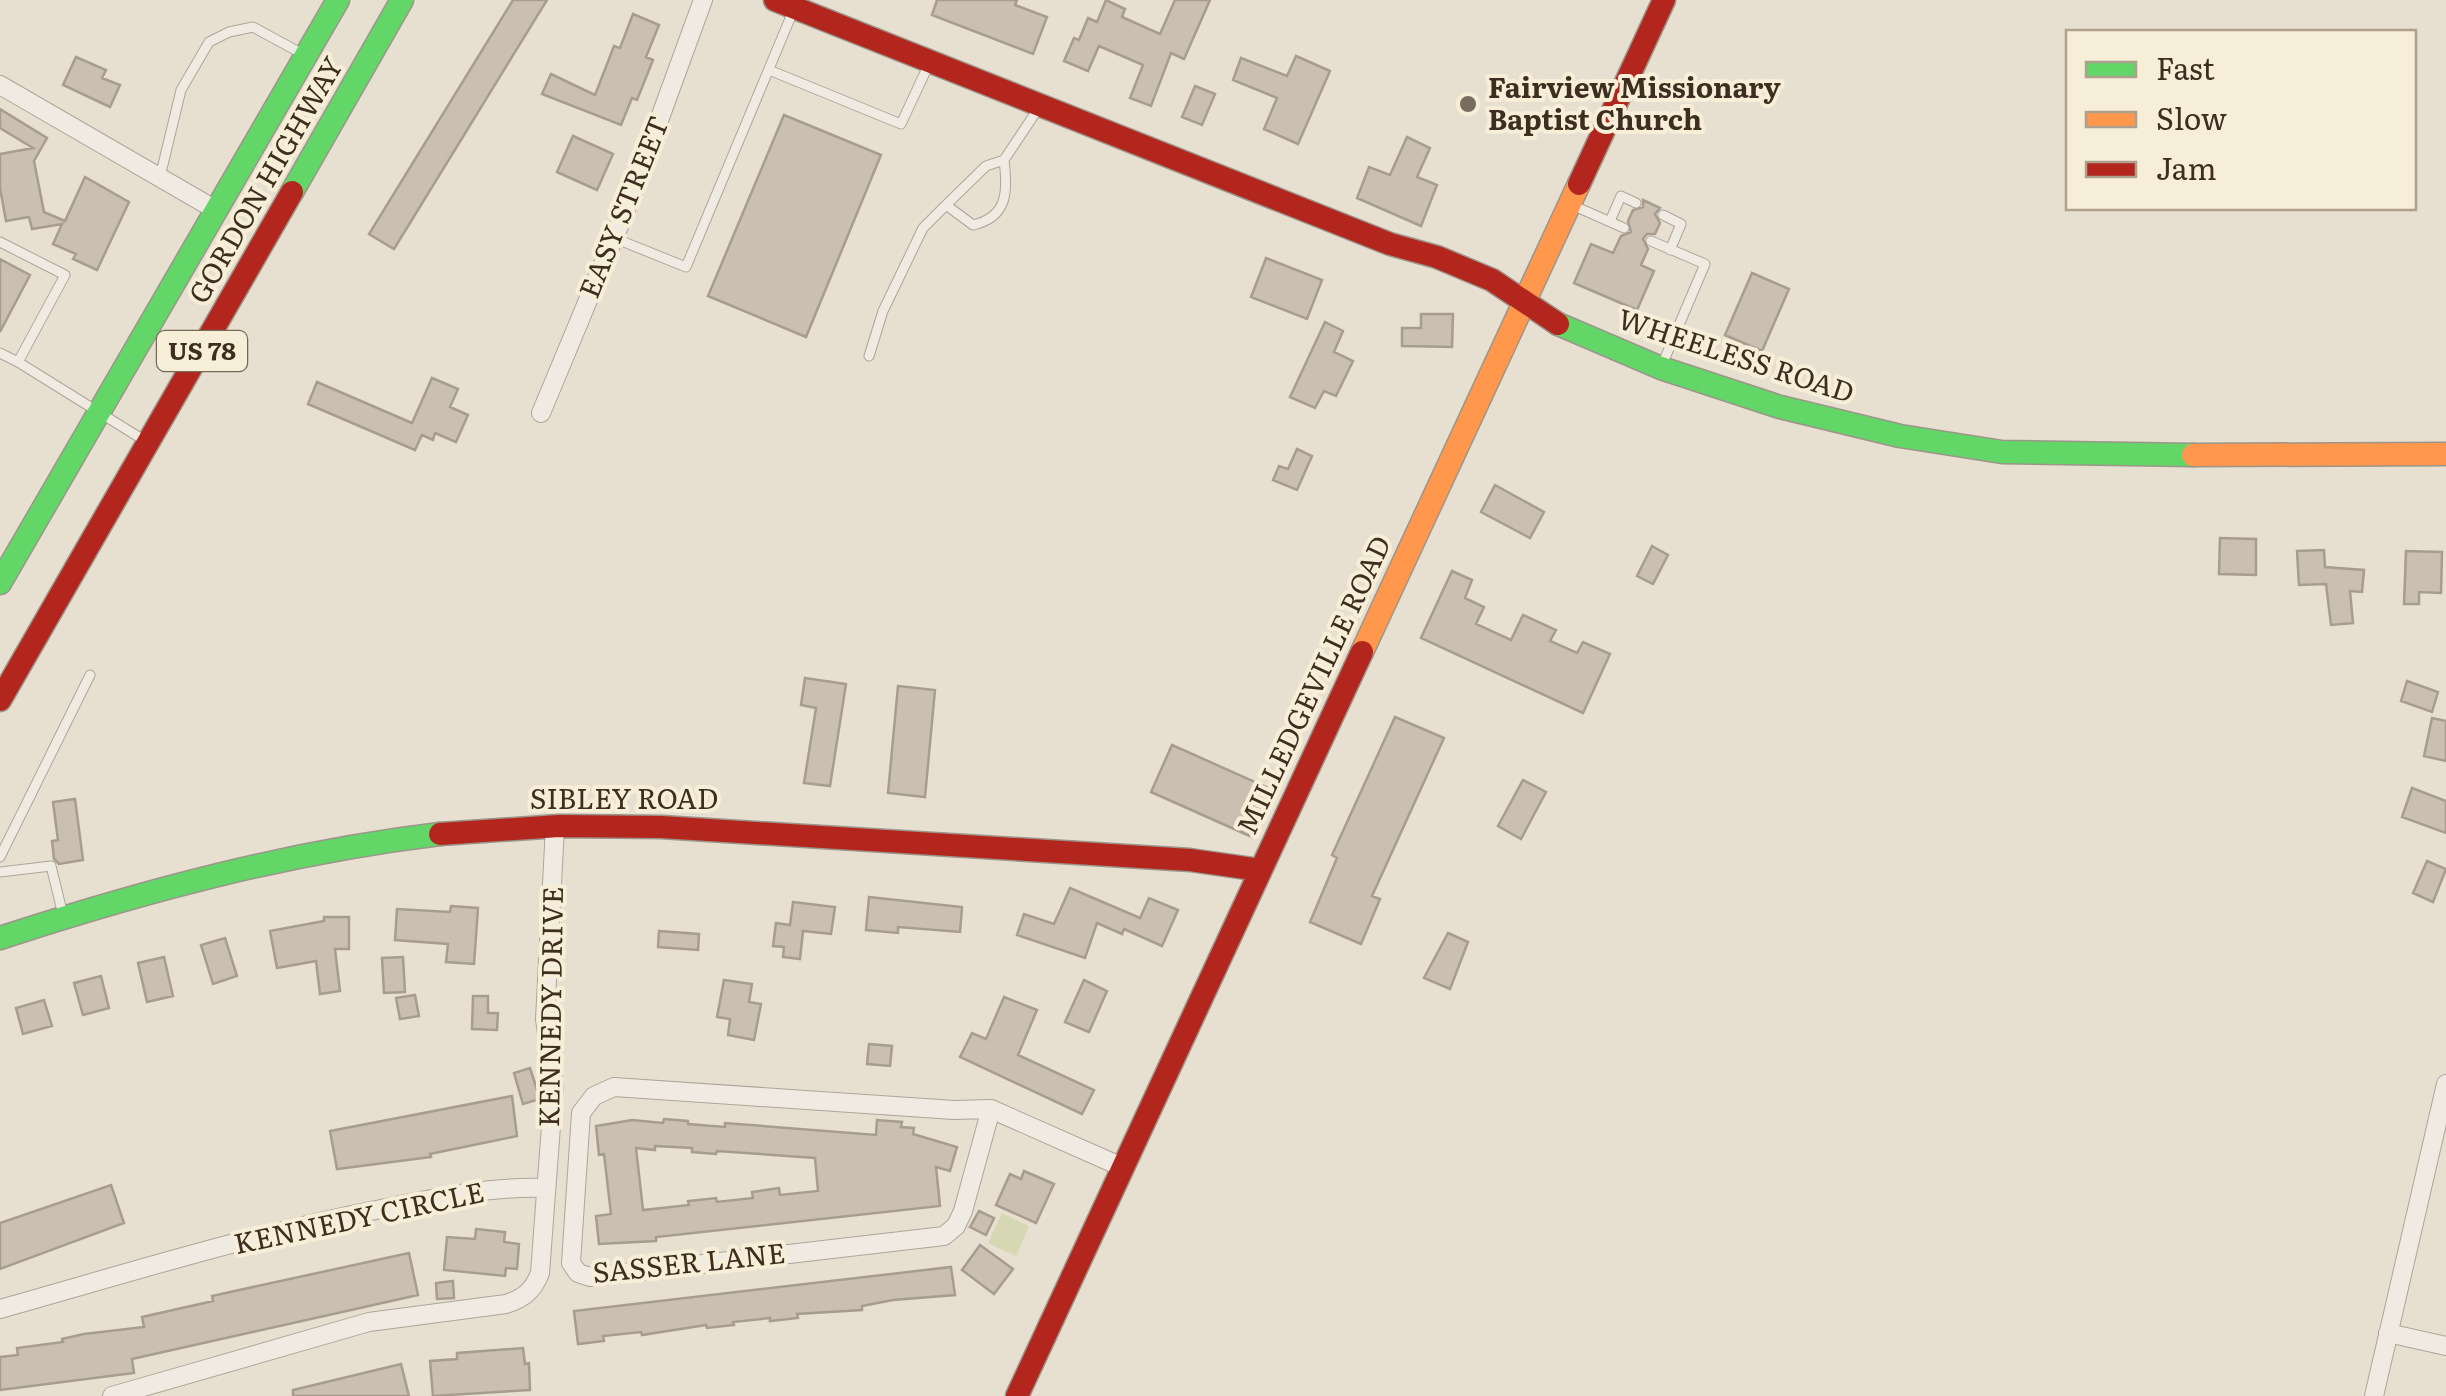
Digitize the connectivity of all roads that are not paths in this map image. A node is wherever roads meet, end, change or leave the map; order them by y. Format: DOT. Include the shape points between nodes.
graph roads {
  1 [pos="338,0"];
  2 [pos="402,0"];
  3 [pos="703,0"];
  4 [pos="1664,0"];
  5 [pos="784,4"];
  6 [pos="306,56"];
  7 [pos="929,62"];
  8 [pos="768,70"];
  9 [pos="0,85"];
  10 [pos="1040,106"];
  11 [pos="1004,160"];
  12 [pos="160,178"];
  13 [pos="1636,203"];
  14 [pos="1571,204"];
  15 [pos="946,205"];
  16 [pos="216,210"];
  17 [pos="1663,216"];
  18 [pos="1610,222"];
  19 [pos="1624,228"];
  20 [pos="614,238"];
  21 [pos="1651,241"];
  22 [pos="0,242"];
  23 [pos="1670,250"];
  24 [pos="1526,302"];
  25 [pos="0,353"];
  26 [pos="869,356"];
  27 [pos="18,362"];
  28 [pos="1661,368"];
  29 [pos="98,412"];
  30 [pos="541,413"];
  31 [pos="148,443"];
  32 [pos="2446,454"];
  33 [pos="0,583"];
  34 [pos="90,675"];
  35 [pos="0,700"];
  36 [pos="556,826"];
  37 [pos="0,857"];
  38 [pos="1260,870"];
  39 [pos="0,872"];
  40 [pos="64,917"];
  41 [pos="0,938"];
  42 [pos="2446,1084"];
  43 [pos="991,1109"];
  44 [pos="1122,1167"];
  45 [pos="546,1188"];
  46 [pos="0,1309"];
  47 [pos="2388,1333"];
  48 [pos="2446,1346"];
  49 [pos="112,1396"];
  50 [pos="1018,1396"];
  51 [pos="2374,1396"];
  1 -- 6 [label="main road, GORDON HIGHWAY / US 78"];
  2 -- 31 [label="main road, GORDON HIGHWAY / US 78"];
  3 -- 20 [label="street, EASY STREET"];
  4 -- 14 [label="main road, MILLEDGEVILLE ROAD"];
  5 -- 7 [label="main road, WHEELESS ROAD"];
  5 -- 8 [label="lane"];
  6 -- 12 [label="lane" via="252,27 209,42 181,90"];
  6 -- 16 [label="main road, GORDON HIGHWAY / US 78"];
  7 -- 8 [label="lane" via="901,124"];
  7 -- 10 [label="main road, WHEELESS ROAD"];
  8 -- 20 [label="lane" via="686,267"];
  9 -- 12 [label="street"];
  10 -- 11 [label="lane"];
  10 -- 24 [label="main road, WHEELESS ROAD" via="1437,257"];
  11 -- 15 [label="lane" via="986,166"];
  11 -- 15 [label="lane" via="1008,186 989,221 973,225"];
  12 -- 16 [label="street"];
  13 -- 18 [label="lane" via="1621,196"];
  14 -- 18 [label="lane"];
  14 -- 24 [label="main road, MILLEDGEVILLE ROAD"];
  15 -- 26 [label="lane" via="923,228"];
  16 -- 29 [label="main road, GORDON HIGHWAY / US 78"];
  17 -- 23 [label="lane" via="1682,224"];
  18 -- 19 [label="lane"];
  20 -- 30 [label="street, EASY STREET"];
  21 -- 23 [label="lane"];
  22 -- 27 [label="lane" via="64,275"];
  23 -- 28 [label="lane" via="1705,264"];
  24 -- 28 [label="main road, WHEELESS ROAD" via="1563,326"];
  24 -- 38 [label="main road, MILLEDGEVILLE ROAD"];
  25 -- 27 [label="lane"];
  27 -- 29 [label="lane"];
  28 -- 32 [label="main road, WHEELESS ROAD" via="1844,424 2002,452"];
  29 -- 31 [label="lane"];
  29 -- 33 [label="main road, GORDON HIGHWAY / US 78"];
  31 -- 35 [label="main road, GORDON HIGHWAY / US 78"];
  34 -- 37 [label="lane"];
  36 -- 38 [label="main road, SIBLEY ROAD" via="699,827"];
  36 -- 40 [label="main road, SIBLEY ROAD" via="309,854"];
  36 -- 45 [label="street, KENNEDY DRIVE" via="545,1020 554,1086"];
  38 -- 44 [label="main road, MILLEDGEVILLE ROAD"];
  39 -- 40 [label="lane" via="51,866"];
  40 -- 41 [label="main road, SIBLEY ROAD"];
  42 -- 47 [label="street"];
  43 -- 43 [label="street, SASSER LANE" via="614,1087 594,1096 582,1113 571,1262 590,1278 944,1236 963,1211"];
  43 -- 44 [label="street, SASSER LANE"];
  44 -- 50 [label="main road, MILLEDGEVILLE ROAD"];
  45 -- 46 [label="street, KENNEDY CIRCLE" via="338,1217"];
  45 -- 49 [label="street" via="540,1273 517,1300 369,1322"];
  47 -- 48 [label="street"];
  47 -- 51 [label="street"];
}
